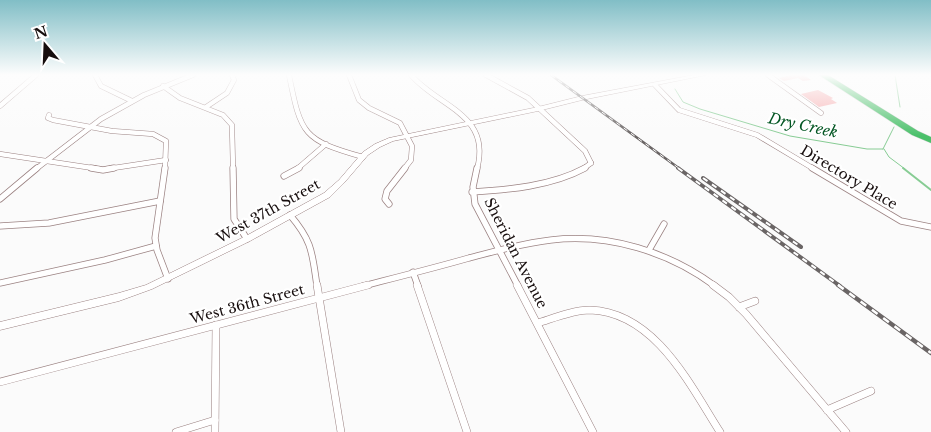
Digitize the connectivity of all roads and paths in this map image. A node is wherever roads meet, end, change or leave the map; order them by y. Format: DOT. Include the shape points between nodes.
graph roads {
  1 [pos="13,95"];
  2 [pos="120,95"];
  3 [pos="147,95"];
  4 [pos="176,95"];
  5 [pos="224,95"];
  6 [pos="293,95"];
  7 [pos="357,95"];
  8 [pos="436,95"];
  9 [pos="522,95"];
  10 [pos="602,95"];
  11 [pos="664,95"];
  12 [pos="796,95"];
  13 [pos="855,95"];
  14 [pos="863,95"];
  15 [pos="132,101"];
  16 [pos="0,106"];
  17 [pos="206,107"];
  18 [pos="538,109"];
  19 [pos="821,113"];
  20 [pos="49,116"];
  21 [pos="469,122"];
  22 [pos="91,126"];
  23 [pos="407,134"];
  24 [pos="931,139"];
  25 [pos="326,144"];
  26 [pos="0,154"];
  27 [pos="362,157"];
  28 [pos="166,160"];
  29 [pos="46,162"];
  30 [pos="591,163"];
  31 [pos="598,165"];
  32 [pos="284,176"];
  33 [pos="472,192"];
  34 [pos="0,199"];
  35 [pos="160,200"];
  36 [pos="389,204"];
  37 [pos="290,215"];
  38 [pos="664,224"];
  39 [pos="0,226"];
  40 [pos="931,227"];
  41 [pos="247,239"];
  42 [pos="156,246"];
  43 [pos="500,250"];
  44 [pos="649,250"];
  45 [pos="413,272"];
  46 [pos="168,279"];
  47 [pos="0,283"];
  48 [pos="318,298"];
  49 [pos="755,301"];
  50 [pos="739,307"];
  51 [pos="538,323"];
  52 [pos="216,325"];
  53 [pos="0,326"];
  54 [pos="0,382"];
  55 [pos="871,392"];
  56 [pos="827,410"];
  57 [pos="215,420"];
  58 [pos="176,432"];
  59 [pos="215,432"];
  60 [pos="341,432"];
  61 [pos="467,432"];
  62 [pos="594,432"];
  63 [pos="720,432"];
  64 [pos="846,432"];
  1 -- 16 [label="street"];
  2 -- 15 [label="street"];
  3 -- 15 [label="street"];
  4 -- 17 [label="street"];
  5 -- 17 [label="street"];
  6 -- 25 [label="street" via="301,124"];
  7 -- 23 [label="street" via="369,108 404,126"];
  8 -- 21 [label="street, Sheridan Avenue" via="462,111"];
  9 -- 18 [label="street"];
  10 -- 18 [label="street, West 37th Street"];
  11 -- 40 [label="street, Directory Place" via="686,114 757,134 901,221"];
  12 -- 19 [label="street"];
  13 -- 24 [label="highway"];
  14 -- 24 [label="highway"];
  15 -- 22 [label="street"];
  17 -- 41 [label="street" via="226,117 233,129 234,219"];
  18 -- 21 [label="street, West 37th Street"];
  18 -- 30 [label="street" via="585,151"];
  20 -- 22 [label="street" via="53,120"];
  21 -- 23 [label="street, West 37th Street"];
  21 -- 33 [label="street, Sheridan Avenue" via="481,155"];
  22 -- 28 [label="street" via="162,137 166,143"];
  22 -- 29 [label="street"];
  23 -- 27 [label="street, West 37th Street" via="383,142"];
  23 -- 36 [label="street" via="413,155 387,191 385,199"];
  25 -- 27 [label="street"];
  25 -- 32 [label="street" via="298,169"];
  26 -- 29 [label="street"];
  27 -- 37 [label="street, West 37th Street" via="334,190"];
  28 -- 29 [label="street" via="103,170"];
  28 -- 35 [label="street"];
  29 -- 34 [label="street"];
  30 -- 31 [label="street"];
  30 -- 33 [label="street" via="583,171 507,190"];
  33 -- 43 [label="street, Sheridan Avenue" via="475,204"];
  35 -- 39 [label="street" via="49,222"];
  35 -- 42 [label="street"];
  37 -- 41 [label="street, West 37th Street"];
  37 -- 48 [label="street" via="310,243"];
  38 -- 44 [label="street"];
  41 -- 46 [label="street, West 37th Street"];
  42 -- 46 [label="street"];
  42 -- 47 [label="street"];
  43 -- 44 [label="street, West 36th Street" via="567,237 611,241"];
  43 -- 45 [label="street, West 36th Street"];
  43 -- 51 [label="street, Sheridan Avenue"];
  44 -- 50 [label="street, West 36th Street" via="697,275"];
  45 -- 48 [label="street, West 36th Street"];
  45 -- 61 [label="street"];
  46 -- 53 [label="street, West 37th Street" via="119,297"];
  48 -- 52 [label="street, West 36th Street"];
  48 -- 60 [label="street"];
  49 -- 50 [label="street"];
  50 -- 56 [label="street, West 36th Street"];
  51 -- 62 [label="street, Sheridan Avenue"];
  51 -- 63 [label="street" via="591,310 608,312 636,324 666,352"];
  52 -- 54 [label="street, West 36th Street"];
  52 -- 57 [label="street"];
  55 -- 56 [label="street"];
  56 -- 64 [label="street, West 36th Street"];
  57 -- 58 [label="street"];
  57 -- 59 [label="street"];
}
